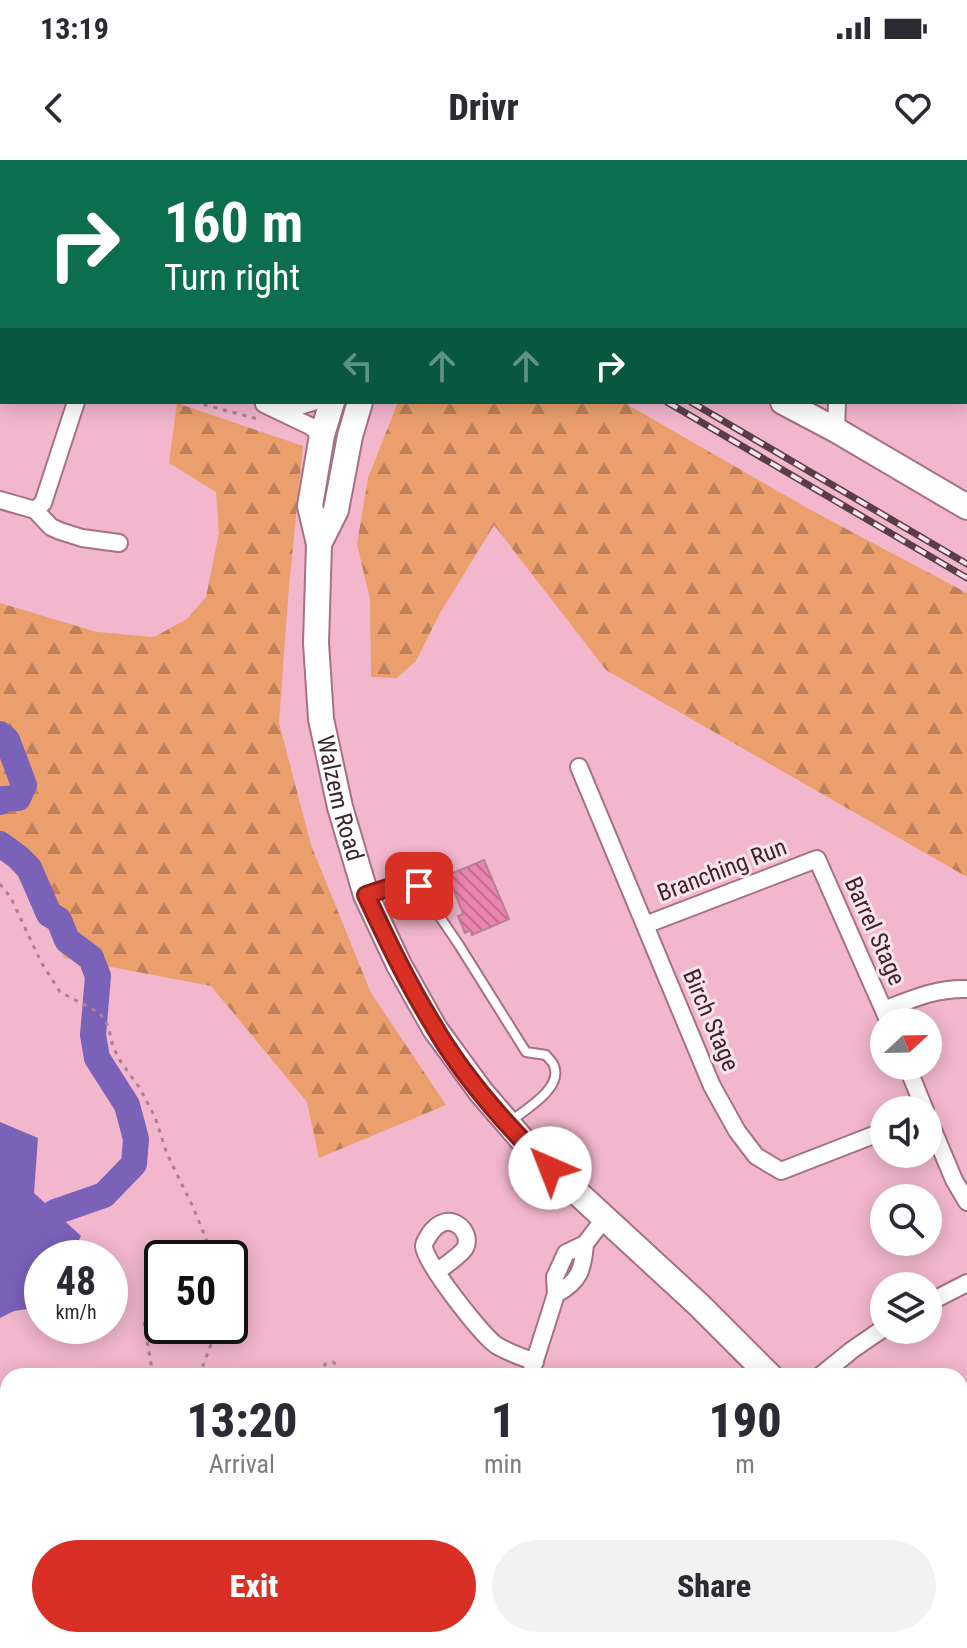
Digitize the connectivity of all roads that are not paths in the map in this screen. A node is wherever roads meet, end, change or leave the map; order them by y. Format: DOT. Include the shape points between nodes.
graph roads {
  1 [pos="75,404"];
  2 [pos="306,404"];
  3 [pos="331,404"];
  4 [pos="359,404"];
  5 [pos="794,404"];
  6 [pos="837,404"];
  7 [pos="260,408"];
  8 [pos="836,430"];
  9 [pos="322,435"];
  10 [pos="0,500"];
  11 [pos="967,507"];
  12 [pos="35,510"];
  13 [pos="119,543"];
  14 [pos="319,544"];
  15 [pos="579,767"];
  16 [pos="817,859"];
  17 [pos="366,895"];
  18 [pos="645,925"];
  19 [pos="967,989"];
  20 [pos="882,1008"];
  21 [pos="901,1008"];
  22 [pos="508,1124"];
  23 [pos="870,1136"];
  24 [pos="942,1151"];
  25 [pos="967,1202"];
  26 [pos="604,1219"];
  27 [pos="437,1272"];
  28 [pos="967,1283"];
  29 [pos="942,1296"];
  30 [pos="870,1338"];
  31 [pos="530,1368"];
  32 [pos="532,1368"];
  33 [pos="762,1368"];
  34 [pos="830,1368"];
  1 -- 12 [label="street" via="43,503"];
  2 -- 7 [label="street"];
  3 -- 9 [label="main road, Walzem Road"];
  4 -- 14 [label="main road, Walzem Road" via="336,510"];
  5 -- 8 [label="main road"];
  6 -- 8 [label="street"];
  7 -- 9 [label="street"];
  8 -- 11 [label="main road"];
  9 -- 14 [label="main road, Walzem Road" via="310,506"];
  10 -- 12 [label="street"];
  12 -- 13 [label="street" via="60,531"];
  14 -- 17 [label="main road, Walzem Road" via="316,643 321,719"];
  15 -- 18 [label="street, Birch Stage"];
  16 -- 18 [label="street, Branching Run"];
  16 -- 20 [label="street, Barrel Stage"];
  17 -- 22 [label="main road, Walzem Road" via="435,1029"];
  17 -- 22 [label="lane" via="409,881 419,886 526,1052 546,1055 554,1064 551,1089"];
  18 -- 23 [label="street, Birch Stage" via="712,1086 756,1156 781,1171"];
  19 -- 21 [label="street" via="935,990"];
  22 -- 26 [label="main road, Walzem Road"];
  24 -- 25 [label="street"];
  26 -- 32 [label="street" via="585,1244 583,1265 572,1286 556,1294"];
  26 -- 33 [label="main road, Walzem Road"];
  27 -- 31 [label="street" via="476,1327"];
  28 -- 29 [label="street"];
  30 -- 34 [label="street"];
}
